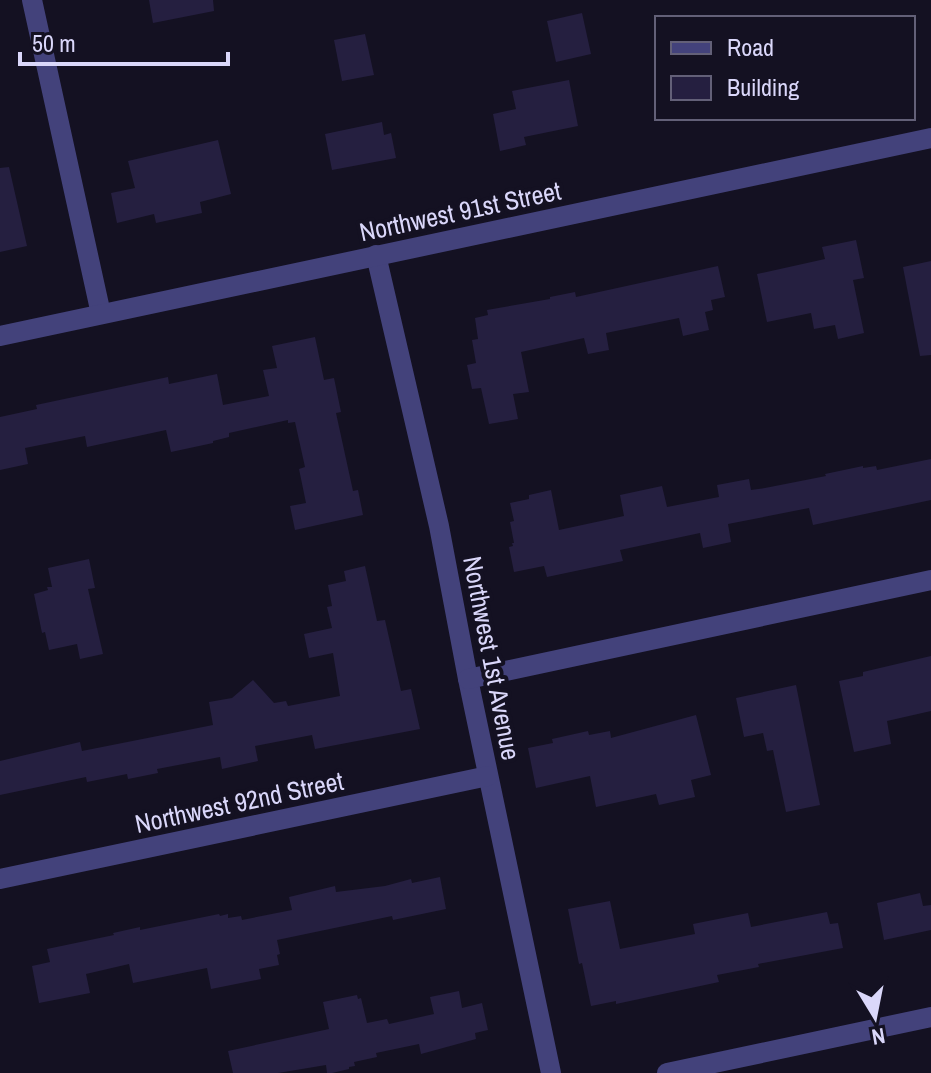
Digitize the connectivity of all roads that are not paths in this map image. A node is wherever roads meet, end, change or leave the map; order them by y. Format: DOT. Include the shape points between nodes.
graph roads {
  1 [pos="32,0"];
  2 [pos="931,138"];
  3 [pos="376,255"];
  4 [pos="101,314"];
  5 [pos="0,336"];
  6 [pos="931,580"];
  7 [pos="468,679"];
  8 [pos="488,776"];
  9 [pos="0,879"];
  10 [pos="931,1017"];
  11 [pos="551,1073"];
  12 [pos="667,1073"];
  1 -- 4 [label="street"];
  2 -- 3 [label="street, Northwest 91st Street"];
  3 -- 4 [label="street, Northwest 91st Street"];
  3 -- 7 [label="street, Northwest 1st Avenue" via="439,526"];
  4 -- 5 [label="street, Northwest 91st Street"];
  6 -- 7 [label="street"];
  7 -- 8 [label="street, Northwest 1st Avenue"];
  8 -- 9 [label="street, Northwest 92nd Street"];
  8 -- 11 [label="street, Northwest 1st Avenue"];
  10 -- 12 [label="street"];
}
